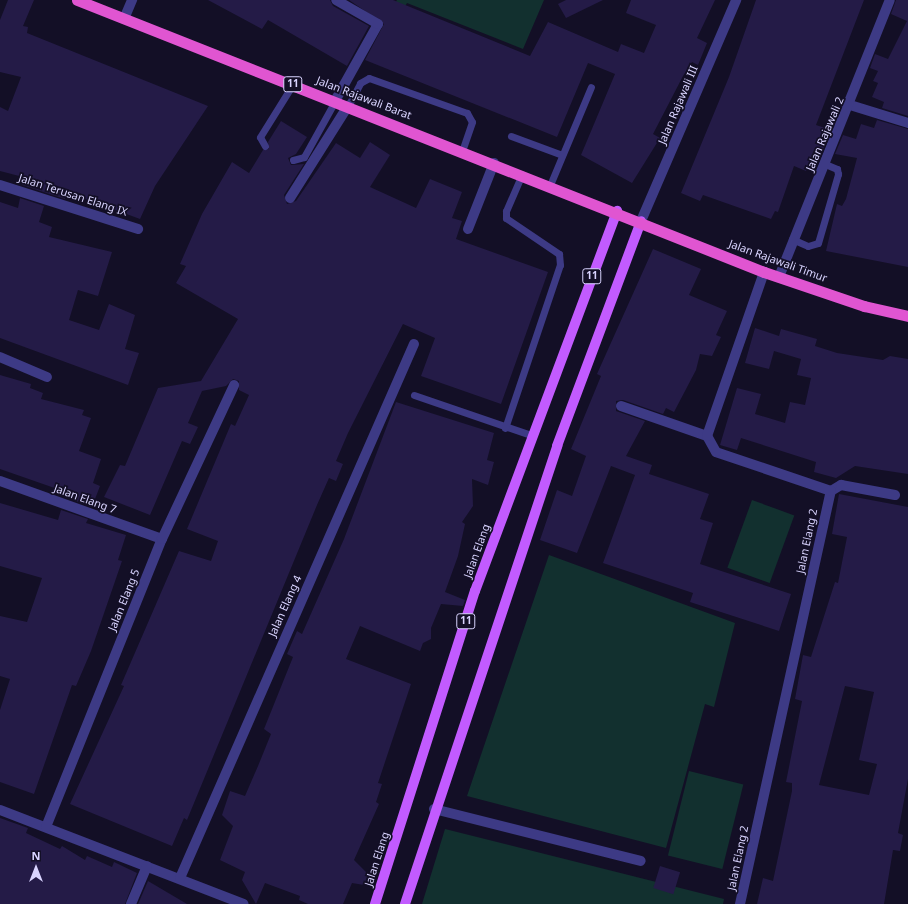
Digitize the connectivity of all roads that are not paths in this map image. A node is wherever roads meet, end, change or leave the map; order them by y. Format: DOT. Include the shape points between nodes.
graph roads {
  1 [pos="77,0"];
  2 [pos="132,0"];
  3 [pos="336,0"];
  4 [pos="736,0"];
  5 [pos="890,0"];
  6 [pos="124,18"];
  7 [pos="293,84"];
  8 [pos="590,87"];
  9 [pos="335,101"];
  10 [pos="850,105"];
  11 [pos="348,106"];
  12 [pos="908,123"];
  13 [pos="511,136"];
  14 [pos="265,146"];
  15 [pos="462,151"];
  16 [pos="562,155"];
  17 [pos="293,160"];
  18 [pos="494,163"];
  19 [pos="825,164"];
  20 [pos="522,174"];
  21 [pos="0,185"];
  22 [pos="550,185"];
  23 [pos="290,198"];
  24 [pos="617,210"];
  25 [pos="642,221"];
  26 [pos="468,228"];
  27 [pos="138,229"];
  28 [pos="792,239"];
  29 [pos="764,272"];
  30 [pos="779,277"];
  31 [pos="908,316"];
  32 [pos="414,344"];
  33 [pos="0,356"];
  34 [pos="47,377"];
  35 [pos="234,385"];
  36 [pos="414,395"];
  37 [pos="621,406"];
  38 [pos="505,428"];
  39 [pos="531,436"];
  40 [pos="707,436"];
  41 [pos="0,481"];
  42 [pos="831,491"];
  43 [pos="895,495"];
  44 [pos="162,539"];
  45 [pos="434,808"];
  46 [pos="0,810"];
  47 [pos="46,827"];
  48 [pos="642,861"];
  49 [pos="147,866"];
  50 [pos="180,878"];
  51 [pos="131,904"];
  52 [pos="243,904"];
  53 [pos="376,904"];
  54 [pos="405,904"];
  55 [pos="740,904"];
  1 -- 6 [label="highway, Jalan Rajawali Barat / 11"];
  2 -- 6 [label="street"];
  3 -- 9 [label="street" via="378,24"];
  4 -- 25 [label="street, Jalan Rajawali III"];
  5 -- 10 [label="street, Jalan Rajawali 2"];
  6 -- 7 [label="highway, Jalan Rajawali Barat / 11"];
  7 -- 9 [label="highway, Jalan Rajawali Barat / 11"];
  7 -- 14 [label="lane" via="260,137"];
  8 -- 16 [label="lane"];
  9 -- 11 [label="highway, Jalan Rajawali Barat / 11"];
  9 -- 17 [label="lane" via="304,157"];
  10 -- 12 [label="street"];
  10 -- 19 [label="street, Jalan Rajawali 2"];
  11 -- 15 [label="highway, Jalan Rajawali Barat / 11"];
  11 -- 15 [label="lane" via="360,83 369,78 467,113 472,122"];
  11 -- 23 [label="street"];
  13 -- 16 [label="lane"];
  15 -- 18 [label="highway, Jalan Rajawali Barat / 11"];
  16 -- 22 [label="lane"];
  18 -- 20 [label="highway, Jalan Rajawali Barat / 11"];
  18 -- 26 [label="street"];
  19 -- 28 [label="street, Jalan Rajawali 2"];
  19 -- 28 [label="lane" via="837,169 838,174 818,244 808,246"];
  20 -- 22 [label="highway, Jalan Rajawali Barat / 11"];
  20 -- 38 [label="lane" via="506,210 506,218 559,254 560,265"];
  21 -- 27 [label="street, Jalan Terusan Elang IX"];
  22 -- 24 [label="highway, Jalan Rajawali Barat / 11"];
  24 -- 25 [label="highway, Jalan Rajawali Barat"];
  24 -- 39 [label="main road, Jalan Elang / 11"];
  25 -- 29 [label="highway, Jalan Rajawali Timur"];
  25 -- 45 [label="main road, 11" via="557,446"];
  28 -- 30 [label="street, Jalan Rajawali 2"];
  29 -- 30 [label="highway, Jalan Rajawali Timur"];
  29 -- 40 [label="street"];
  30 -- 31 [label="highway, Jalan Rajawali Timur" via="864,306"];
  32 -- 50 [label="street, Jalan Elang 4"];
  33 -- 34 [label="street"];
  35 -- 44 [label="street, Jalan Elang 5"];
  36 -- 38 [label="lane"];
  37 -- 40 [label="street"];
  38 -- 39 [label="lane"];
  39 -- 53 [label="main road, Jalan Elang / 11" via="475,591"];
  40 -- 42 [label="street" via="716,452"];
  41 -- 44 [label="street, Jalan Elang 7"];
  42 -- 43 [label="street" via="841,485"];
  42 -- 55 [label="street, Jalan Elang 2"];
  44 -- 47 [label="street, Jalan Elang 5"];
  45 -- 48 [label="street"];
  45 -- 54 [label="main road, 11"];
  46 -- 47 [label="street"];
  47 -- 49 [label="street"];
  49 -- 50 [label="street"];
  49 -- 51 [label="street"];
  50 -- 52 [label="street"];
}
